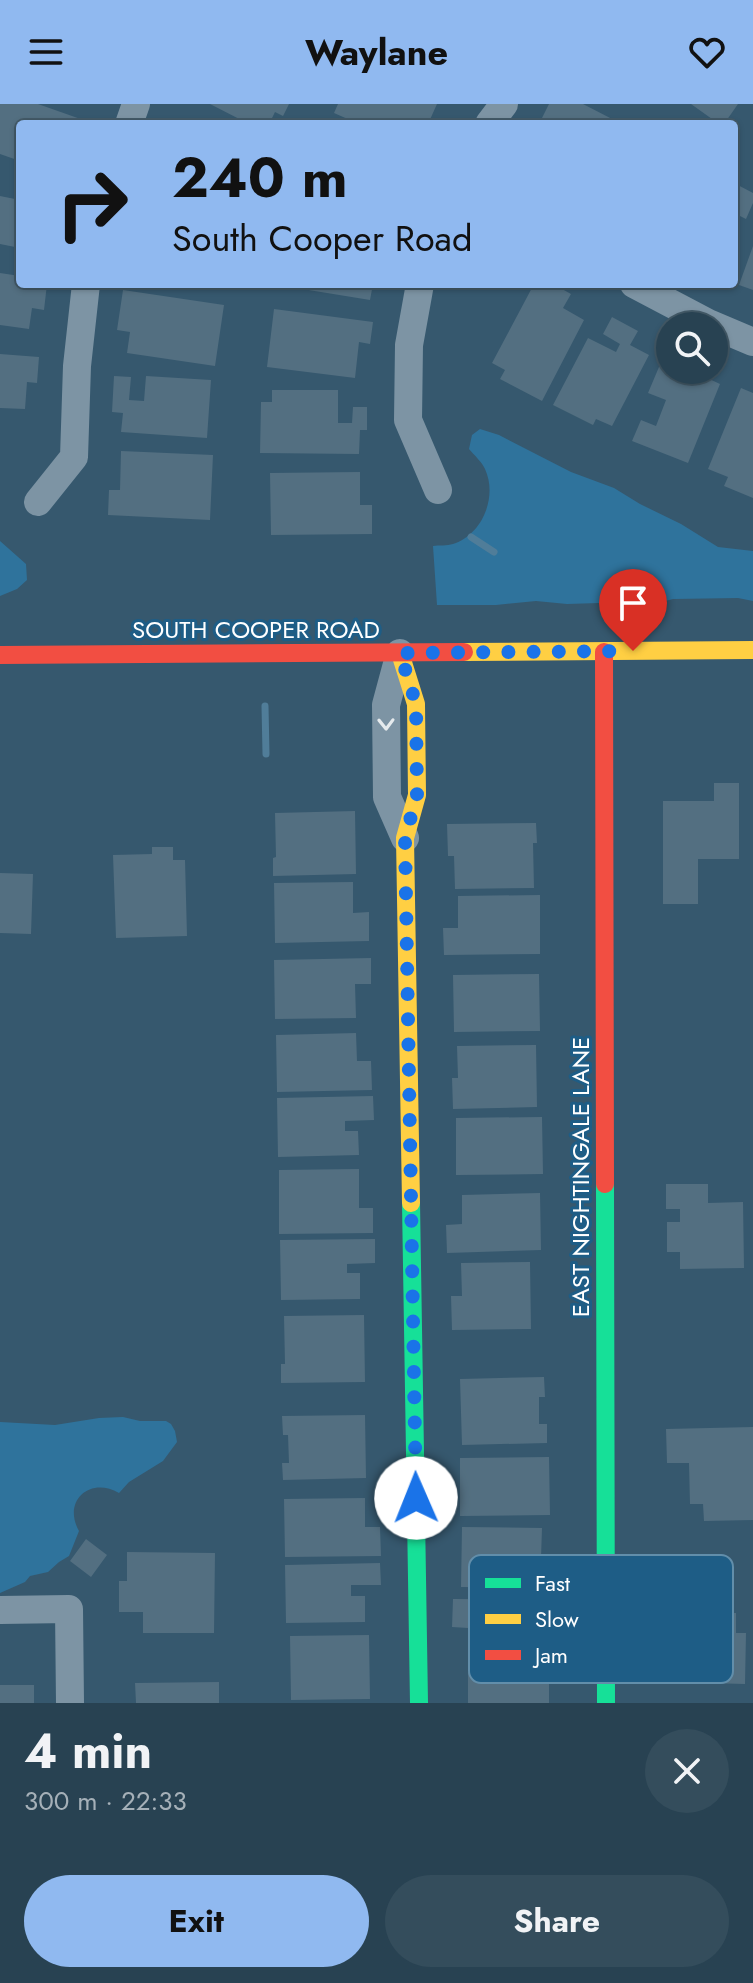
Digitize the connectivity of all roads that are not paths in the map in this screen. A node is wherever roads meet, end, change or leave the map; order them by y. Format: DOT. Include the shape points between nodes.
graph roads {
  1 [pos="86,288"];
  2 [pos="419,288"];
  3 [pos="642,288"];
  4 [pos="753,342"];
  5 [pos="438,490"];
  6 [pos="38,502"];
  7 [pos="753,650"];
  8 [pos="604,652"];
  9 [pos="400,653"];
  10 [pos="0,655"];
  11 [pos="387,774"];
  12 [pos="417,774"];
  13 [pos="405,838"];
  14 [pos="606,1555"];
  15 [pos="0,1610"];
  16 [pos="606,1683"];
  17 [pos="70,1703"];
  18 [pos="419,1703"];
  19 [pos="606,1703"];
  1 -- 6 [label="street" via="74,457"];
  2 -- 5 [label="street" via="409,345 408,420"];
  3 -- 4 [label="street"];
  7 -- 8 [label="street, SOUTH COOPER ROAD"];
  8 -- 9 [label="street, SOUTH COOPER ROAD"];
  8 -- 14 [label="street, EAST NIGHTINGALE LANE"];
  9 -- 10 [label="street, SOUTH COOPER ROAD"];
  9 -- 11 [label="street, one-way" via="386,705"];
  9 -- 12 [label="street" via="416,704"];
  11 -- 12 [label="street"];
  11 -- 13 [label="street" via="387,797"];
  12 -- 13 [label="street"];
  13 -- 18 [label="street"];
  15 -- 17 [label="street" via="69,1609"];
  16 -- 19 [label="street, EAST NIGHTINGALE LANE"];
}
